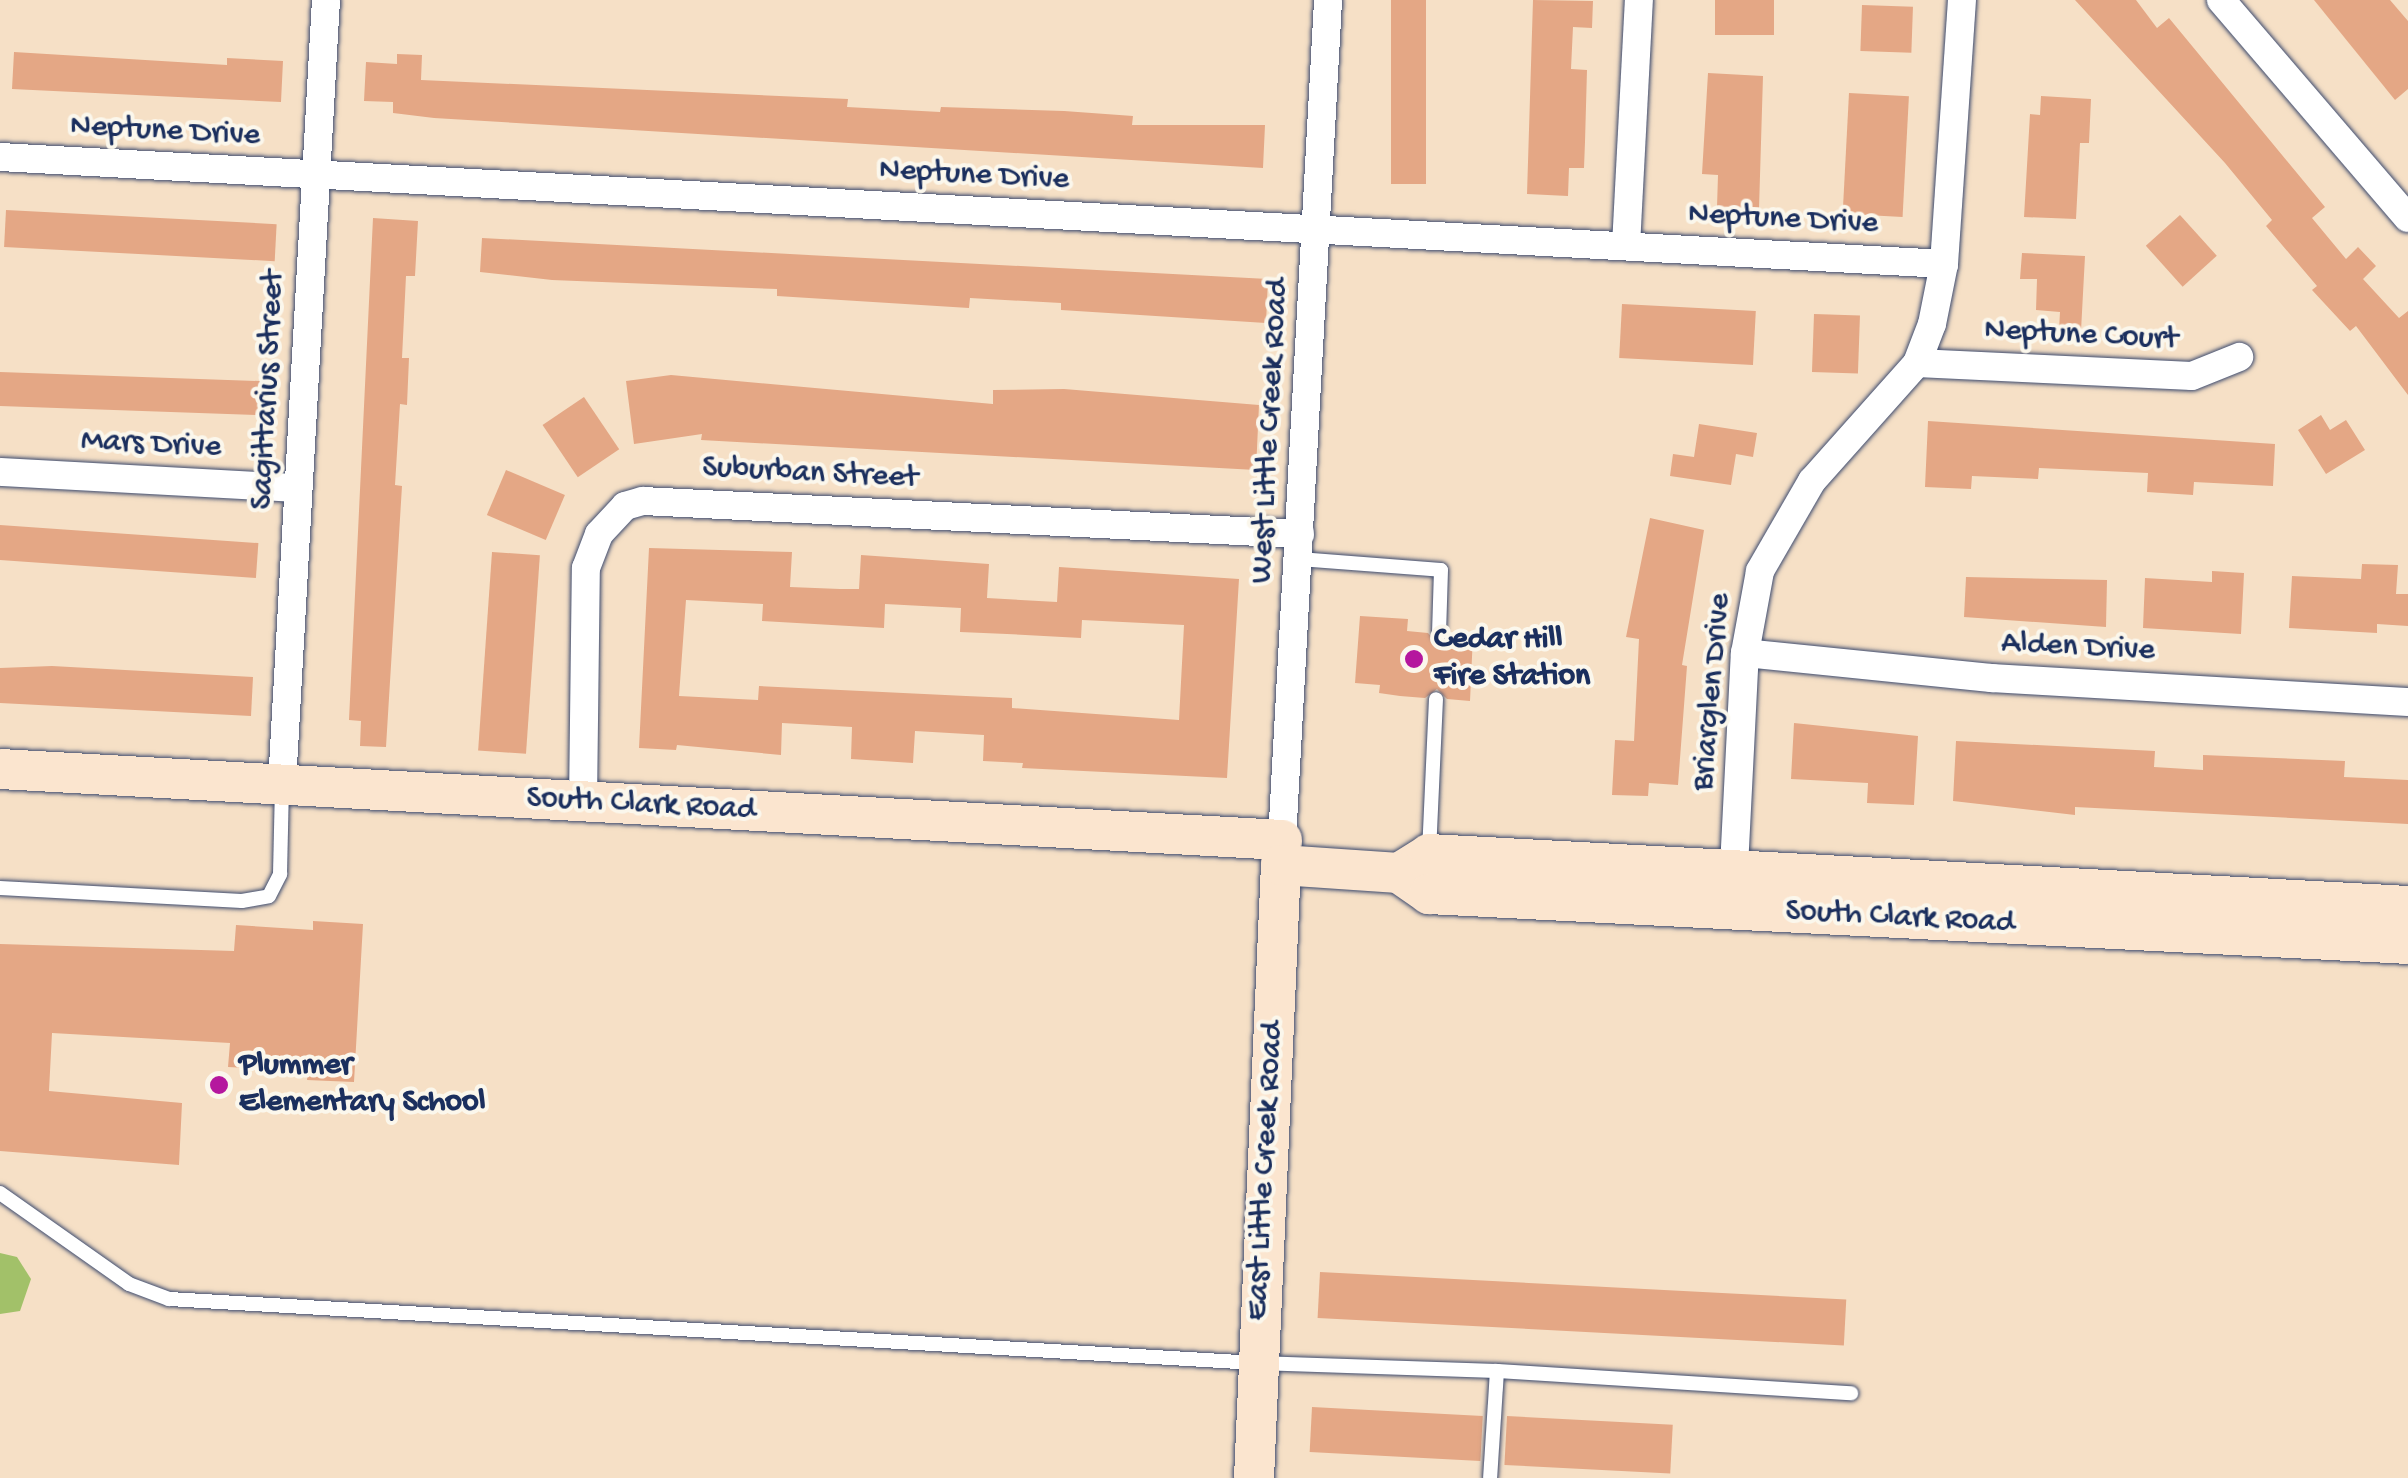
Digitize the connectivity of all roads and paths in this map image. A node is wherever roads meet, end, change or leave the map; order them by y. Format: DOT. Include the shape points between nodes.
graph roads {
  1 [pos="326,0"];
  2 [pos="1328,0"];
  3 [pos="1638,0"];
  4 [pos="1962,0"];
  5 [pos="2221,0"];
  6 [pos="0,157"];
  7 [pos="316,176"];
  8 [pos="2408,218"];
  9 [pos="1316,230"];
  10 [pos="1626,246"];
  11 [pos="1944,264"];
  12 [pos="2239,357"];
  13 [pos="1917,363"];
  14 [pos="0,472"];
  15 [pos="298,488"];
  16 [pos="1299,546"];
  17 [pos="1439,634"];
  18 [pos="1746,654"];
  19 [pos="1436,698"];
  20 [pos="2408,702"];
  21 [pos="0,769"];
  22 [pos="282,784"];
  23 [pos="583,802"];
  24 [pos="1282,852"];
  25 [pos="1734,868"];
  26 [pos="1419,873"];
  27 [pos="0,888"];
  28 [pos="2408,906"];
  29 [pos="1732,909"];
  30 [pos="2408,944"];
  31 [pos="0,1194"];
  32 [pos="1256,1363"];
  33 [pos="1497,1370"];
  34 [pos="1851,1394"];
  35 [pos="1254,1478"];
  36 [pos="1490,1478"];
  1 -- 7 [label="street, Sagittarius Street"];
  2 -- 9 [label="street, West Little Creek Road"];
  3 -- 10 [label="street"];
  4 -- 11 [label="street, Briarglen Drive"];
  5 -- 8 [label="street"];
  6 -- 7 [label="street, Neptune Drive"];
  7 -- 9 [label="street, Neptune Drive"];
  7 -- 15 [label="street, Sagittarius Street"];
  9 -- 10 [label="street, Neptune Drive"];
  9 -- 16 [label="street, West Little Creek Road"];
  10 -- 11 [label="street, Neptune Drive"];
  11 -- 13 [label="street, Briarglen Drive"];
  12 -- 13 [label="street, Neptune Court" via="2192,376"];
  13 -- 18 [label="street, Briarglen Drive" via="1812,481 1784,525 1760,572"];
  14 -- 15 [label="street, Mars Drive"];
  15 -- 22 [label="street, Sagittarius Street"];
  16 -- 17 [label="lane" via="1441,570"];
  16 -- 23 [label="street, Suburban Street" via="643,501 624,506 599,534 586,568"];
  16 -- 24 [label="street, West Little Creek Road"];
  18 -- 20 [label="street, Alden Drive" via="1992,678"];
  18 -- 25 [label="street, Briarglen Drive"];
  19 -- 26 [label="lane"];
  21 -- 22 [label="street, South Clark Road"];
  22 -- 23 [label="street, South Clark Road"];
  22 -- 27 [label="lane" via="280,874 268,896 242,901"];
  23 -- 24 [label="street, South Clark Road"];
  24 -- 26 [label="street, South Clark Road"];
  24 -- 32 [label="street, East Little Creek Road"];
  25 -- 26 [label="street, South Clark Road"];
  25 -- 28 [label="street, South Clark Road"];
  25 -- 29 [label="street, Briarglen Drive"];
  26 -- 29 [label="street, South Clark Road"];
  29 -- 30 [label="street, South Clark Road"];
  31 -- 32 [label="lane" via="130,1284 169,1298"];
  32 -- 33 [label="lane"];
  32 -- 35 [label="street, East Little Creek Road"];
  33 -- 34 [label="lane"];
  33 -- 36 [label="lane"];
}
